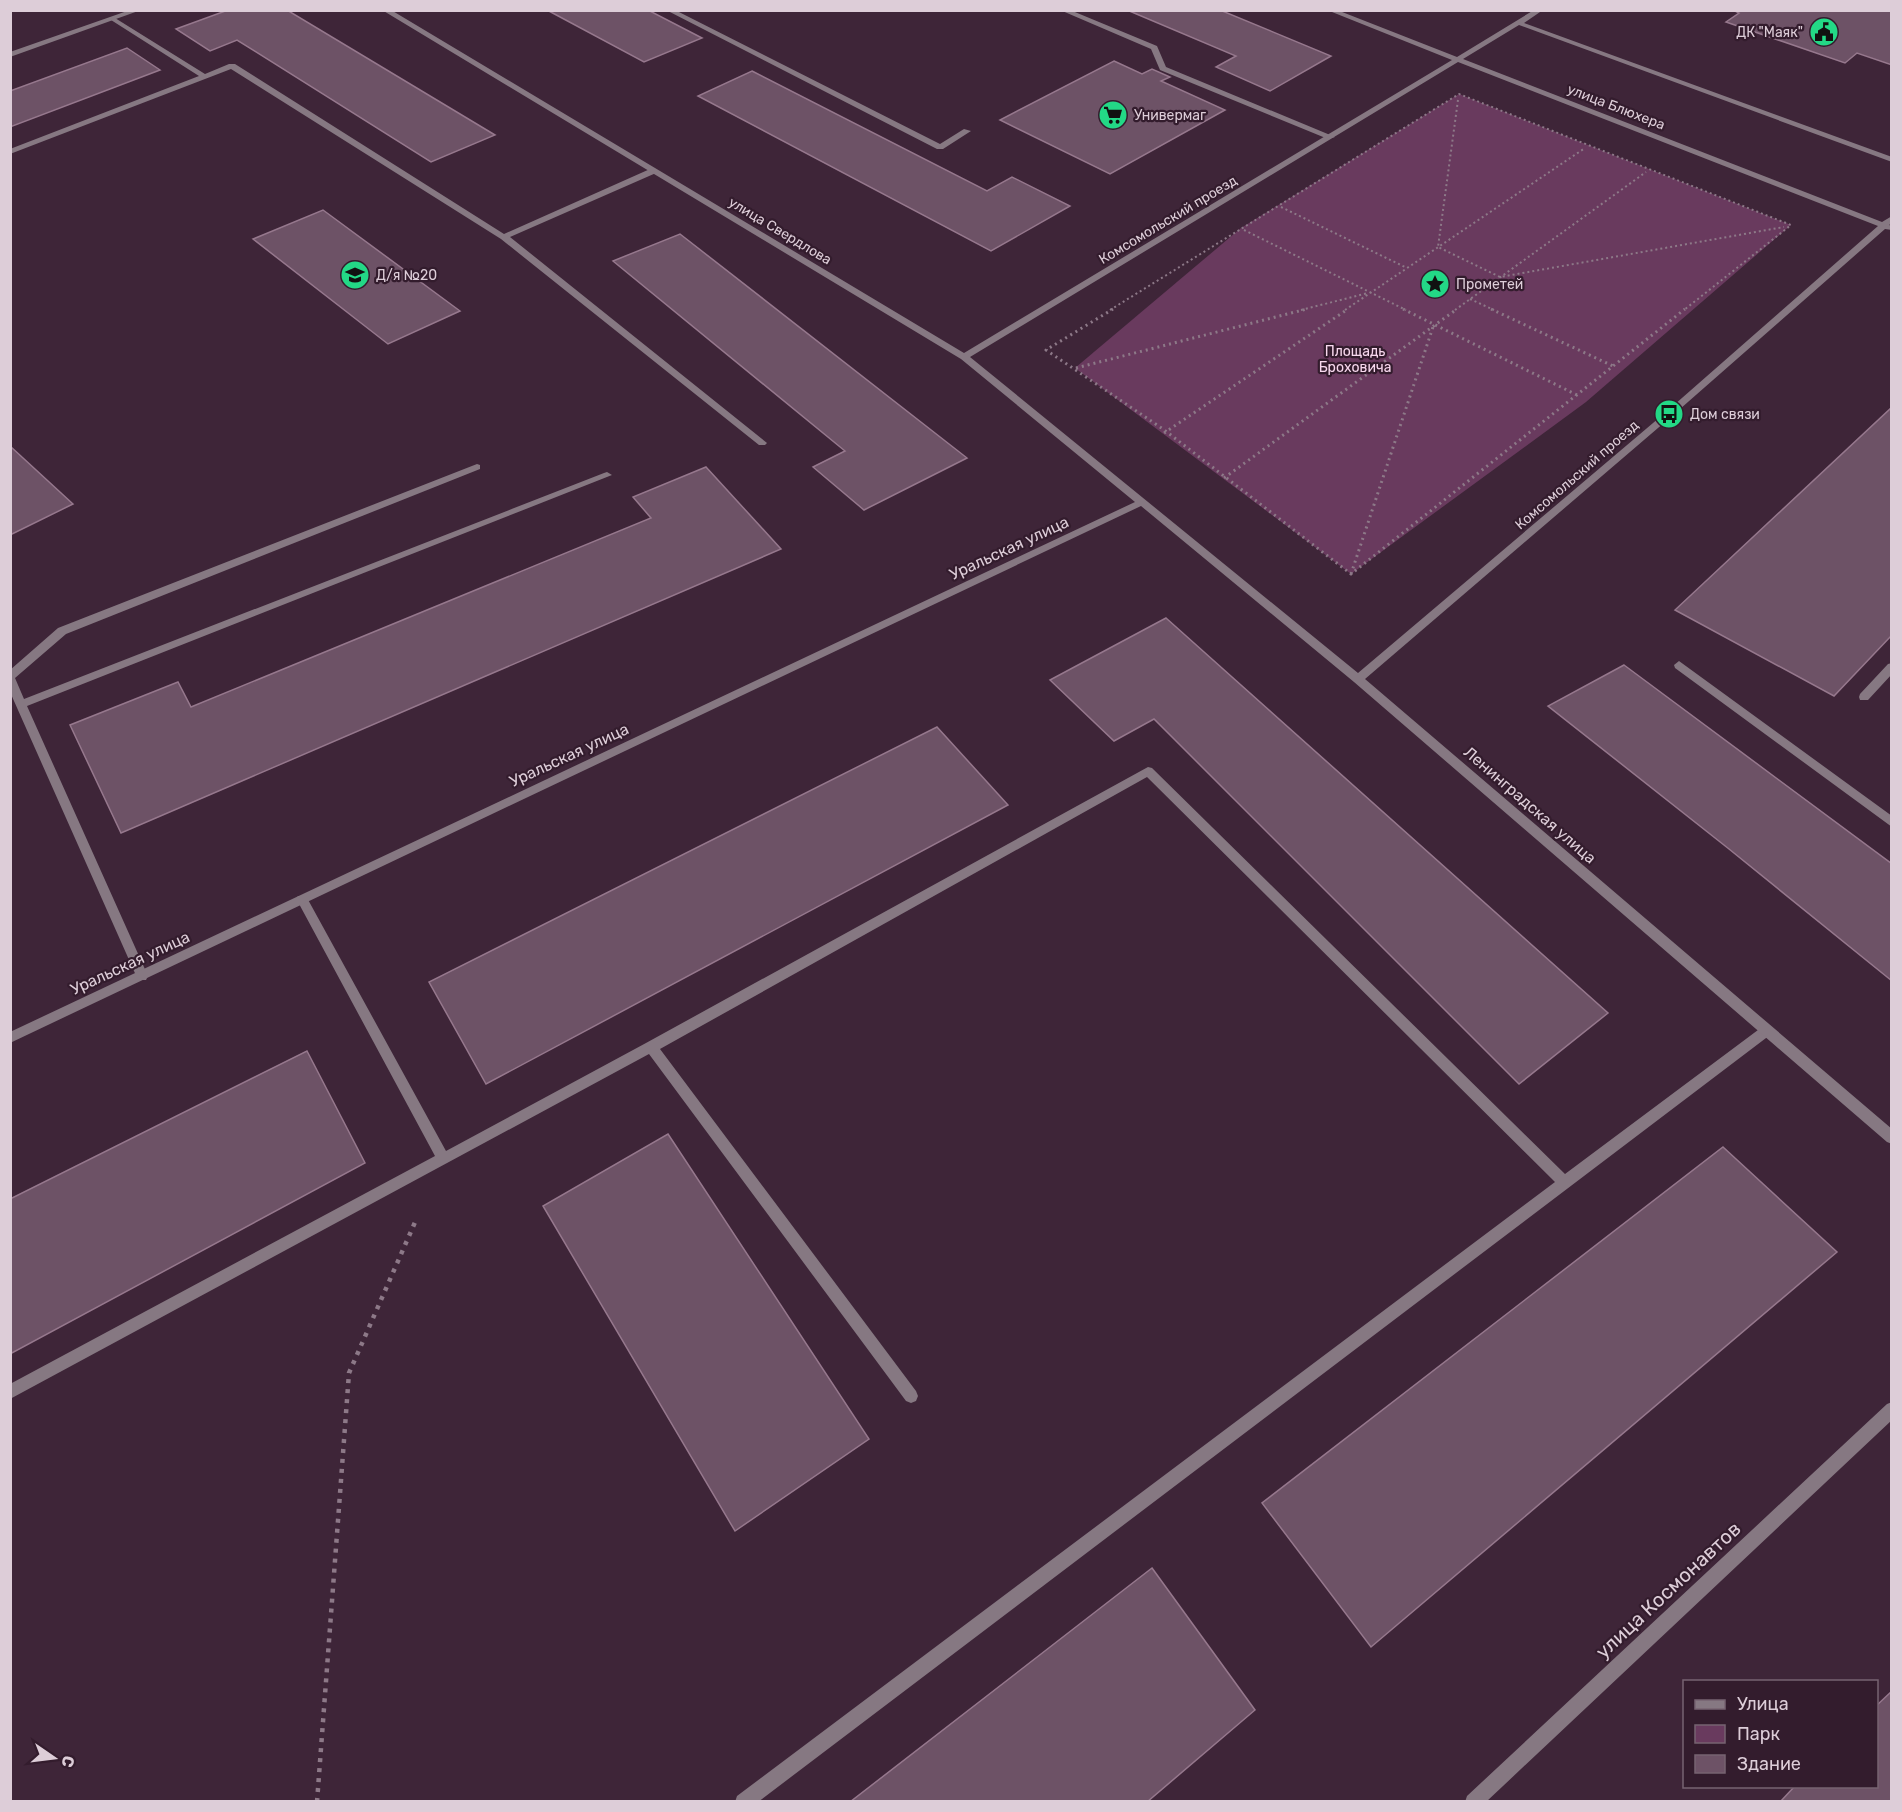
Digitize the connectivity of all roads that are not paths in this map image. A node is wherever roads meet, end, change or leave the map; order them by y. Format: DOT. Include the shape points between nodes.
graph roads {
  1 [pos="138,10"];
  2 [pos="385,10"];
  3 [pos="669,10"];
  4 [pos="1063,10"];
  5 [pos="1330,10"];
  6 [pos="1540,10"];
  7 [pos="113,19"];
  8 [pos="1520,23"];
  9 [pos="10,55"];
  10 [pos="1458,60"];
  11 [pos="205,77"];
  12 [pos="967,131"];
  13 [pos="1331,137"];
  14 [pos="10,152"];
  15 [pos="1892,160"];
  16 [pos="653,171"];
  17 [pos="1889,224"];
  18 [pos="504,237"];
  19 [pos="964,357"];
  20 [pos="762,442"];
  21 [pos="477,467"];
  22 [pos="607,475"];
  23 [pos="1143,502"];
  24 [pos="1679,665"];
  25 [pos="1892,667"];
  26 [pos="10,678"];
  27 [pos="1358,679"];
  28 [pos="1863,697"];
  29 [pos="21,704"];
  30 [pos="1892,823"];
  31 [pos="302,899"];
  32 [pos="142,976"];
  33 [pos="1766,1031"];
  34 [pos="10,1038"];
  35 [pos="651,1047"];
  36 [pos="1892,1138"];
  37 [pos="443,1158"];
  38 [pos="1565,1183"];
  39 [pos="10,1392"];
  40 [pos="911,1396"];
  41 [pos="1892,1409"];
  42 [pos="743,1802"];
  43 [pos="1473,1802"];
  1 -- 7 [label="street"];
  2 -- 16 [label="street, улица Свердлова"];
  3 -- 12 [label="street" via="940,147"];
  4 -- 13 [label="street" via="1154,48 1163,68"];
  5 -- 10 [label="street, улица Блюхера"];
  6 -- 8 [label="street, Комсомольский проезд"];
  7 -- 9 [label="street"];
  7 -- 11 [label="street"];
  8 -- 10 [label="street, Комсомольский проезд"];
  8 -- 15 [label="street"];
  10 -- 13 [label="street, Комсомольский проезд"];
  10 -- 17 [label="street, улица Блюхера"];
  11 -- 14 [label="street"];
  11 -- 18 [label="street" via="232,66"];
  13 -- 19 [label="street, Комсомольский проезд"];
  16 -- 18 [label="street"];
  16 -- 19 [label="street, улица Свердлова"];
  17 -- 27 [label="street, Комсомольский проезд"];
  18 -- 20 [label="street"];
  19 -- 23 [label="street, улица Свердлова"];
  21 -- 26 [label="street" via="62,631"];
  22 -- 29 [label="street"];
  23 -- 27 [label="street, Ленинградская улица"];
  23 -- 31 [label="street, Уральская улица"];
  24 -- 30 [label="street"];
  25 -- 28 [label="street"];
  26 -- 29 [label="street"];
  27 -- 33 [label="street, Ленинградская улица"];
  29 -- 32 [label="street"];
  31 -- 32 [label="street, Уральская улица"];
  31 -- 37 [label="street"];
  32 -- 34 [label="street, Уральская улица"];
  33 -- 36 [label="street, Ленинградская улица"];
  33 -- 38 [label="street"];
  35 -- 37 [label="street"];
  35 -- 38 [label="street" via="1148,771"];
  35 -- 40 [label="street"];
  37 -- 39 [label="street"];
  38 -- 42 [label="street"];
  41 -- 43 [label="street, улица Космонавтов"];
}
